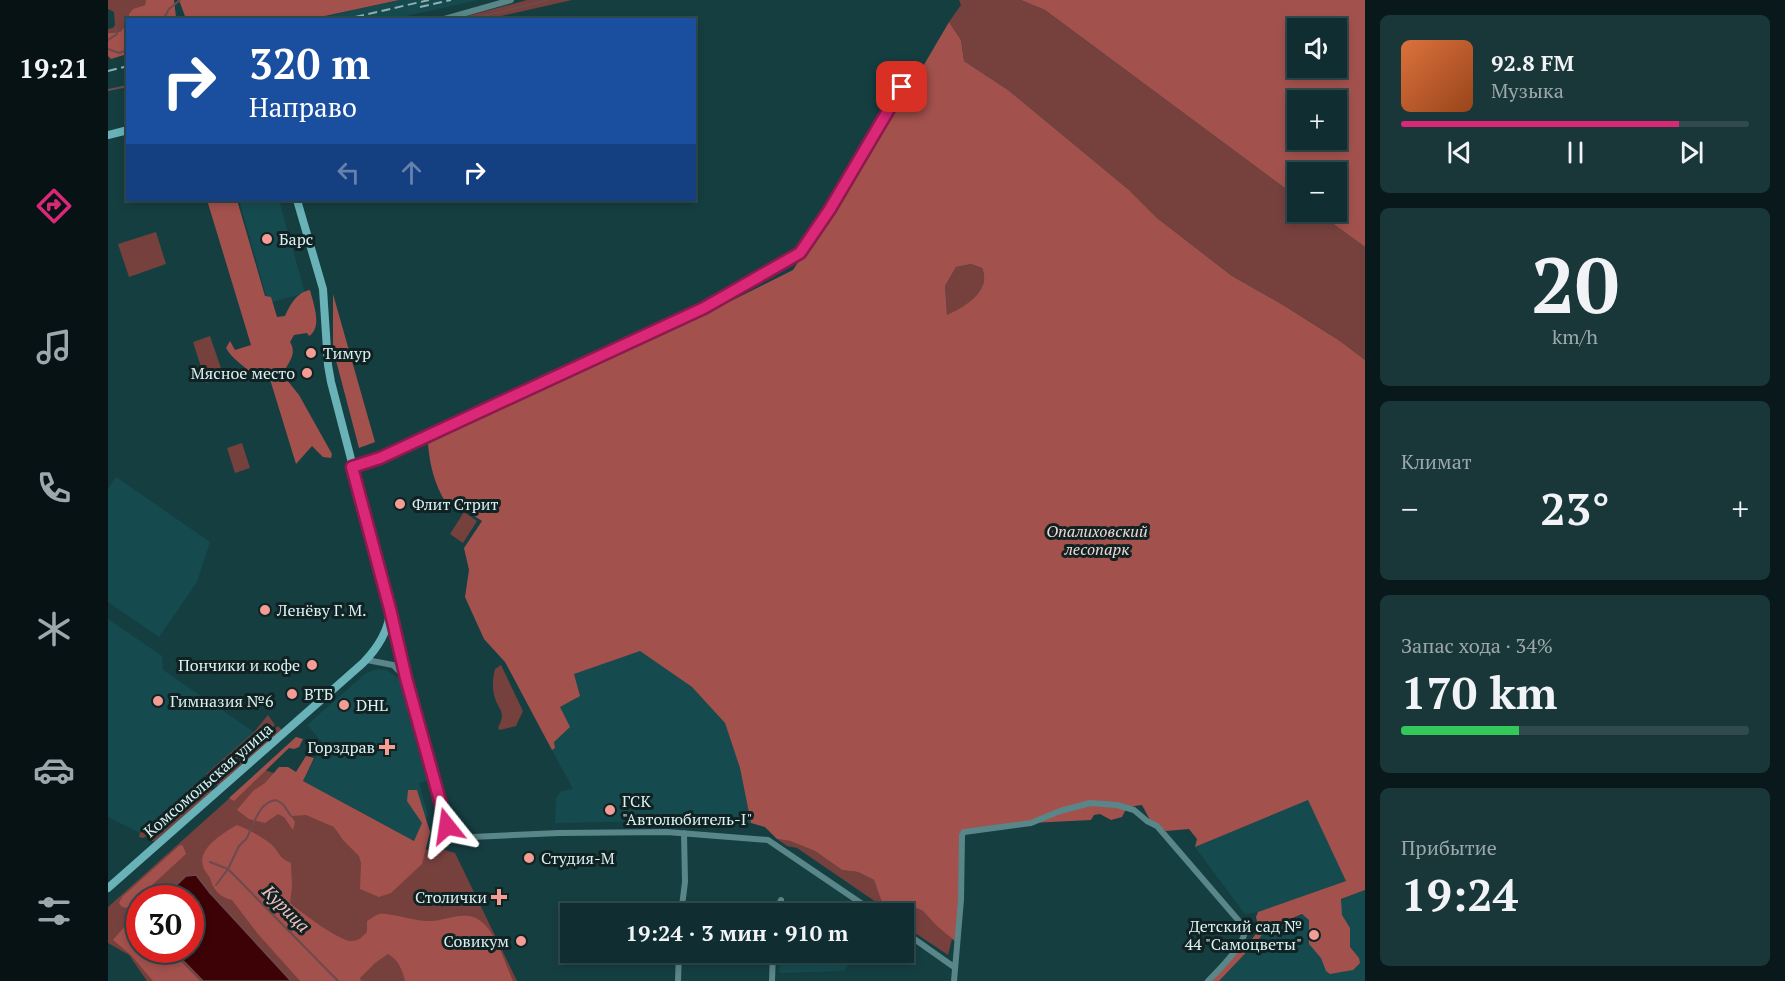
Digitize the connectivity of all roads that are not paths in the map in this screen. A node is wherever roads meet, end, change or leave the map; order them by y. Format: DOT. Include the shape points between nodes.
graph roads {
  1 [pos="511,0"];
  2 [pos="448,18"];
  3 [pos="912,69"];
  4 [pos="126,130"];
  5 [pos="108,135"];
  6 [pos="297,201"];
  7 [pos="352,467"];
  8 [pos="390,609"];
  9 [pos="366,660"];
  10 [pos="406,678"];
  11 [pos="684,833"];
  12 [pos="113,882"];
  13 [pos="108,888"];
  14 [pos="781,900"];
  15 [pos="682,903"];
  16 [pos="780,903"];
  17 [pos="861,903"];
  18 [pos="914,940"];
  19 [pos="679,963"];
  20 [pos="773,963"];
  21 [pos="954,967"];
  22 [pos="678,981"];
  23 [pos="772,981"];
  24 [pos="954,981"];
  25 [pos="1208,981"];
  1 -- 2 [label="street"];
  3 -- 7 [label="street" via="800,253 704,308 380,458"];
  4 -- 5 [label="street"];
  6 -- 7 [label="street" via="323,289 328,365"];
  7 -- 8 [label="street"];
  8 -- 9 [label="street, Комсомольская улица" via="386,629"];
  8 -- 10 [label="street"];
  9 -- 10 [label="street" via="393,665"];
  9 -- 12 [label="street, Комсомольская улица"];
  10 -- 11 [label="street" via="447,826 454,834 463,837"];
  11 -- 15 [label="street"];
  11 -- 17 [label="street" via="768,840"];
  12 -- 13 [label="street, Комсомольская улица"];
  14 -- 16 [label="street"];
  18 -- 21 [label="street"];
  19 -- 22 [label="street"];
  20 -- 23 [label="street"];
  21 -- 24 [label="street"];
  21 -- 25 [label="street" via="964,832 1031,823 1090,803 1134,810 1161,830 1245,928 1234,952"];
}
